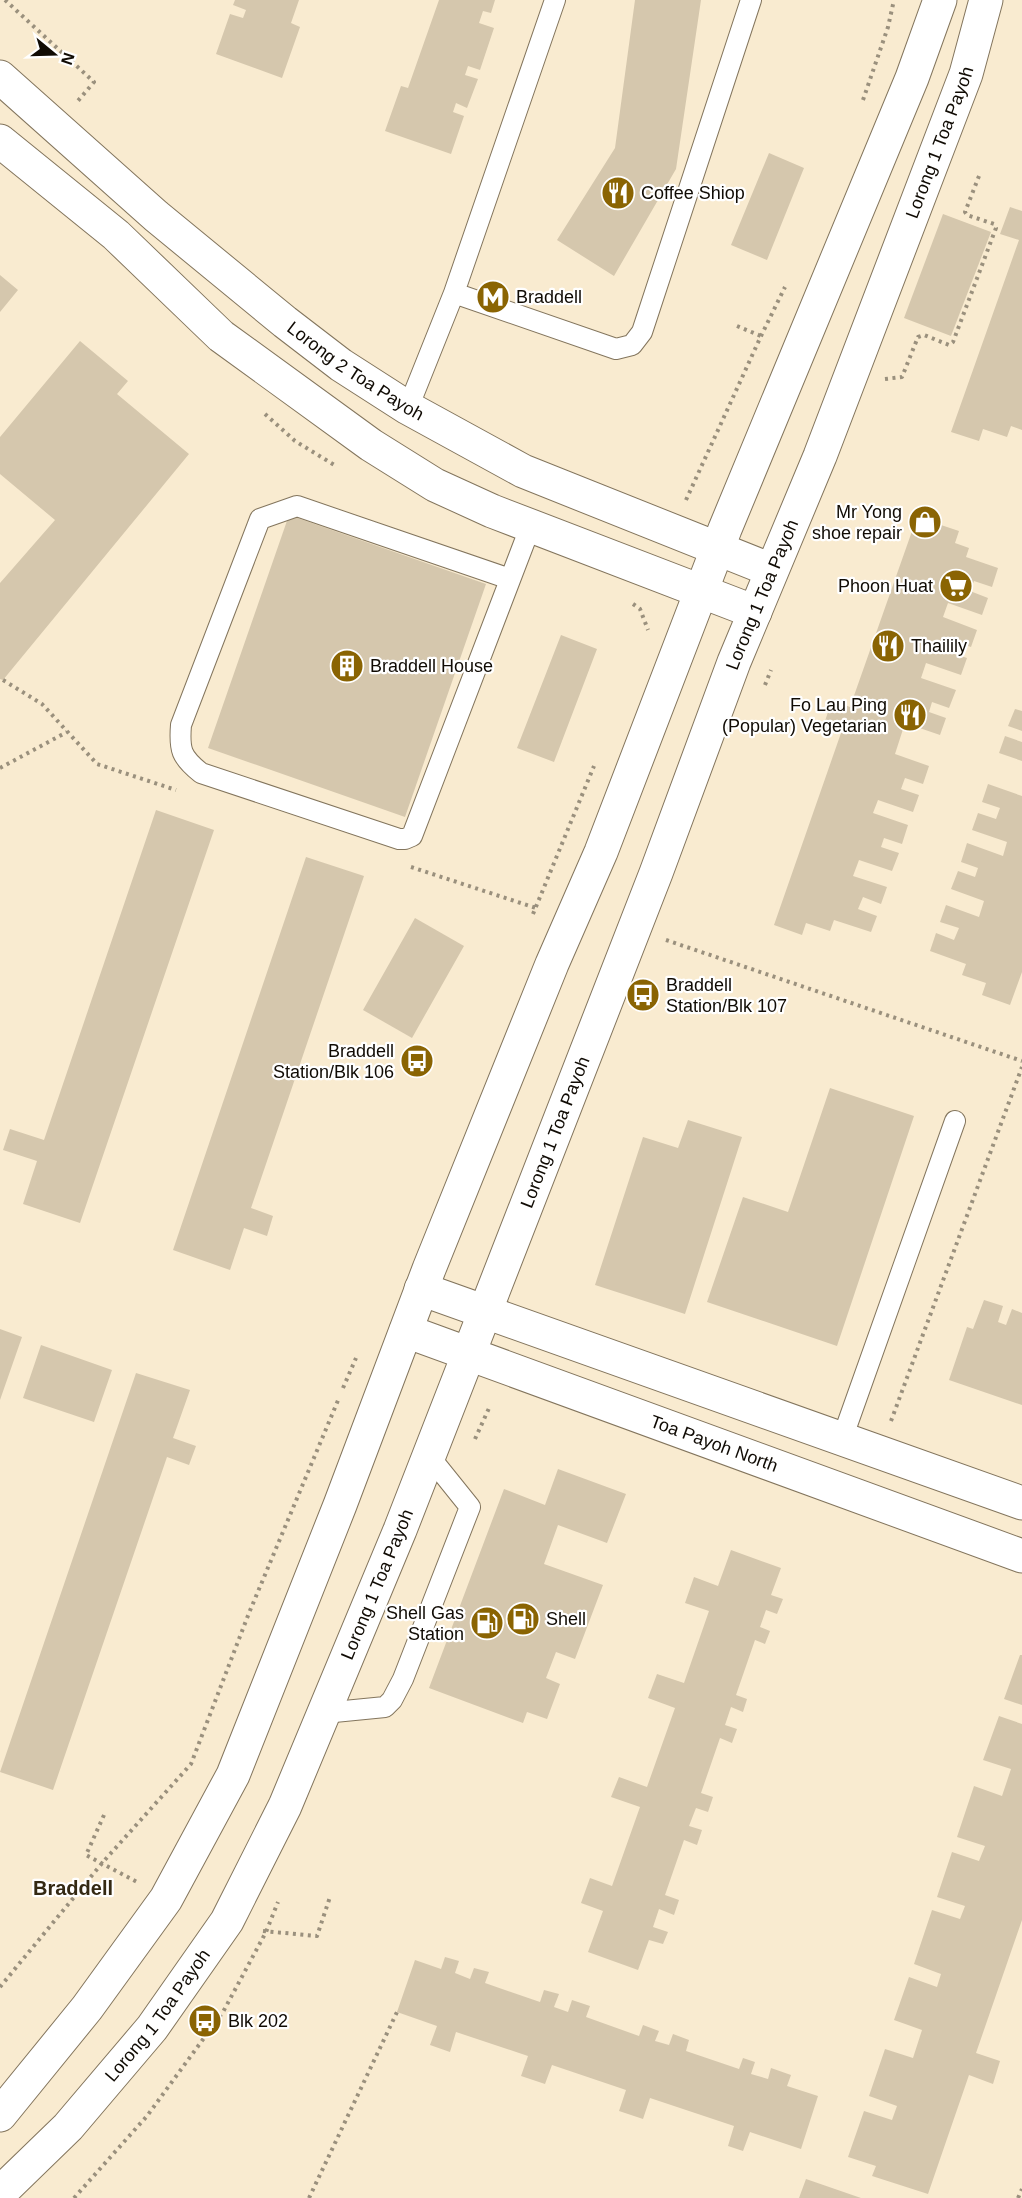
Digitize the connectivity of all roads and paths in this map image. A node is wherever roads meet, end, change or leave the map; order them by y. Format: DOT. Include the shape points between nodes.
graph roads {
  1 [pos="5,0"];
  2 [pos="555,0"];
  3 [pos="751,0"];
  4 [pos="894,0"];
  5 [pos="940,0"];
  6 [pos="986,0"];
  7 [pos="0,77"];
  8 [pos="94,82"];
  9 [pos="861,104"];
  10 [pos="0,141"];
  11 [pos="979,176"];
  12 [pos="786,285"];
  13 [pos="454,293"];
  14 [pos="880,383"];
  15 [pos="408,408"];
  16 [pos="686,501"];
  17 [pos="531,525"];
  18 [pos="717,549"];
  19 [pos="771,570"];
  20 [pos="510,579"];
  21 [pos="701,592"];
  22 [pos="640,609"];
  23 [pos="755,612"];
  24 [pos="645,637"];
  25 [pos="67,732"];
  26 [pos="595,764"];
  27 [pos="0,768"];
  28 [pos="536,908"];
  29 [pos="634,928"];
  30 [pos="1022,1061"];
  31 [pos="1022,1067"];
  32 [pos="955,1121"];
  33 [pos="421,1289"];
  34 [pos="484,1312"];
  35 [pos="406,1332"];
  36 [pos="469,1354"];
  37 [pos="339,1398"];
  38 [pos="842,1439"];
  39 [pos="880,1453"];
  40 [pos="429,1456"];
  41 [pos="1022,1503"];
  42 [pos="1022,1556"];
  43 [pos="324,1713"];
  44 [pos="104,1815"];
  45 [pos="103,1862"];
  46 [pos="330,1897"];
  47 [pos="0,1987"];
  48 [pos="397,2012"];
  49 [pos="0,2115"];
  50 [pos="1022,2189"];
  51 [pos="0,2193"];
  52 [pos="74,2198"];
  53 [pos="309,2198"];
  54 [pos="1018,2198"];
  1 -- 8 [label="path"];
  2 -- 13 [label="lane"];
  3 -- 13 [label="lane" via="642,332 632,345 616,349"];
  4 -- 9 [label="path"];
  5 -- 18 [label="main road" via="908,89"];
  6 -- 19 [label="main road, Lorong 1 Toa Payoh" via="966,74 820,456"];
  7 -- 15 [label="main road, Lorong 2 Toa Payoh" via="156,216 285,322 341,365"];
  10 -- 17 [label="main road" via="116,236 221,336 371,445 435,485"];
  11 -- 14 [label="path" via="965,212 996,228 953,342 950,345 924,335 918,337 902,377"];
  12 -- 16 [label="path"];
  13 -- 15 [label="lane"];
  15 -- 18 [label="main road, Lorong 2 Toa Payoh" via="523,471"];
  17 -- 20 [label="lane"];
  17 -- 21 [label="main road"];
  18 -- 19 [label="main road, Lorong 2 Toa Payoh"];
  18 -- 21 [label="main road"];
  19 -- 23 [label="main road, Lorong 1 Toa Payoh"];
  20 -- 20 [label="lane" via="297,506 260,519 181,725 180,746 186,761 201,773 377,832 399,839 412,836"];
  21 -- 23 [label="main road"];
  21 -- 33 [label="main road" via="601,852"];
  22 -- 24 [label="path" via="648,629"];
  23 -- 29 [label="main road, Lorong 1 Toa Payoh"];
  25 -- 27 [label="path"];
  26 -- 28 [label="path"];
  29 -- 30 [label="path"];
  29 -- 34 [label="main road, Lorong 1 Toa Payoh"];
  31 -- 39 [label="path"];
  32 -- 38 [label="lane"];
  33 -- 34 [label="main road"];
  33 -- 35 [label="main road"];
  34 -- 36 [label="main road, Lorong 1 Toa Payoh"];
  34 -- 38 [label="main road"];
  35 -- 36 [label="main road, Toa Payoh North"];
  35 -- 49 [label="main road" via="233,1775 166,1899 87,2008"];
  36 -- 40 [label="main road, Lorong 1 Toa Payoh"];
  36 -- 42 [label="main road, Toa Payoh North"];
  37 -- 45 [label="path" via="191,1764"];
  38 -- 39 [label="main road"];
  39 -- 41 [label="main road"];
  40 -- 43 [label="main road, Lorong 1 Toa Payoh"];
  40 -- 43 [label="lane" via="470,1507 403,1679 385,1707"];
  43 -- 51 [label="main road, Lorong 1 Toa Payoh" via="285,1806 227,1921 152,2028 68,2127"];
  44 -- 45 [label="path" via="86,1855"];
  45 -- 47 [label="path"];
  46 -- 52 [label="path" via="316,1936 266,1932 223,2012 147,2116"];
  48 -- 53 [label="path"];
  50 -- 54 [label="path"];
}
